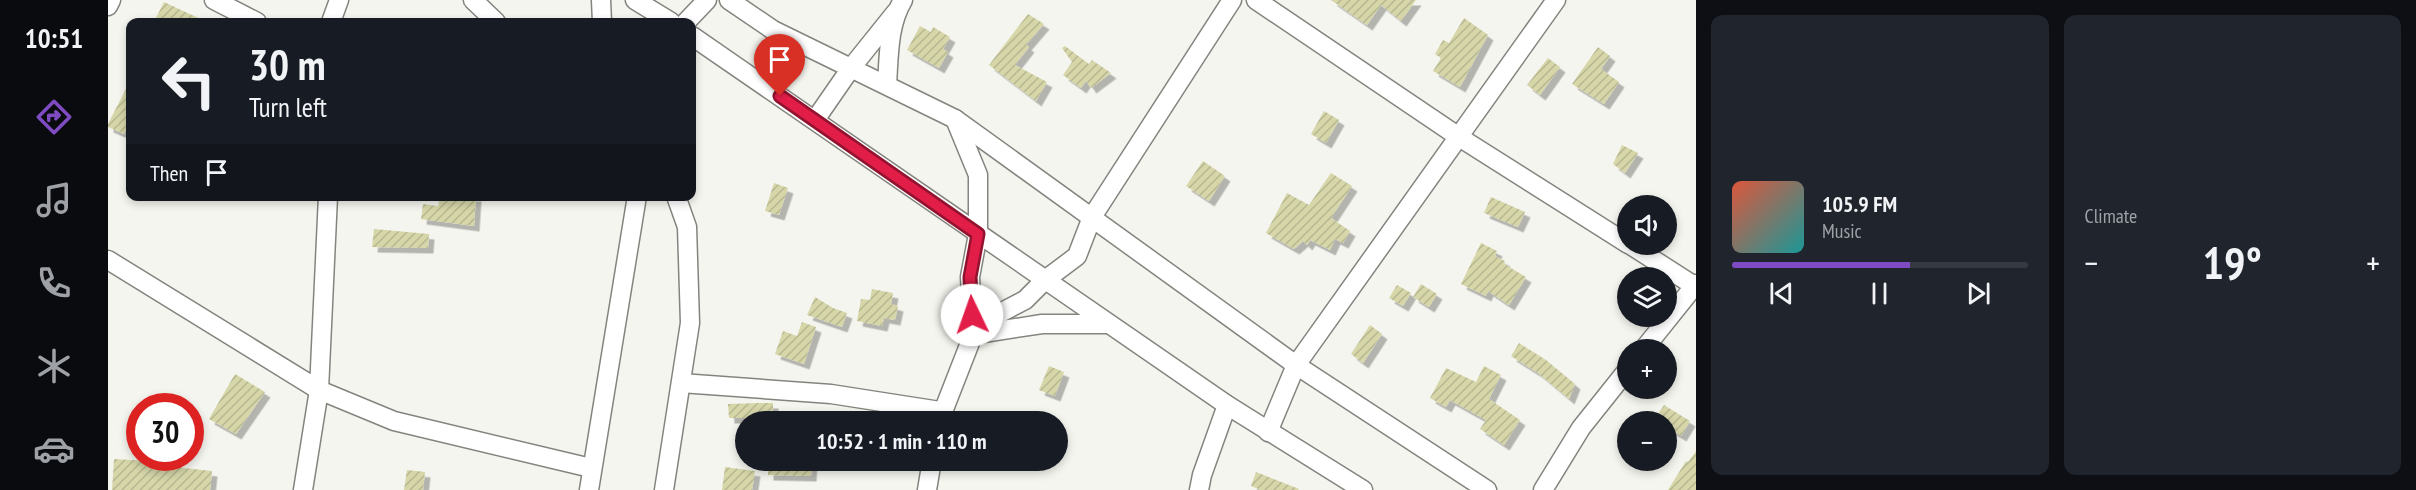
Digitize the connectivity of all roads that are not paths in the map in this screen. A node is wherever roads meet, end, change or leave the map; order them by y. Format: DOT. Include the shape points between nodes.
graph roads {
  1 [pos="111,0"];
  2 [pos="214,0"];
  3 [pos="339,0"];
  4 [pos="473,0"];
  5 [pos="601,0"];
  6 [pos="635,0"];
  7 [pos="707,0"];
  8 [pos="729,0"];
  9 [pos="1232,0"];
  10 [pos="1256,0"];
  11 [pos="1556,0"];
  12 [pos="108,6"];
  13 [pos="899,6"];
  14 [pos="249,18"];
  15 [pos="332,18"];
  16 [pos="492,18"];
  17 [pos="602,18"];
  18 [pos="664,18"];
  19 [pos="690,18"];
  20 [pos="696,39"];
  21 [pos="851,68"];
  22 [pos="887,84"];
  23 [pos="955,119"];
  24 [pos="815,120"];
  25 [pos="1459,137"];
  26 [pos="328,201"];
  27 [pos="636,201"];
  28 [pos="678,201"];
  29 [pos="1092,217"];
  30 [pos="978,234"];
  31 [pos="1617,237"];
  32 [pos="1646,255"];
  33 [pos="108,260"];
  34 [pos="1045,280"];
  35 [pos="1695,286"];
  36 [pos="1109,324"];
  37 [pos="973,334"];
  38 [pos="1653,339"];
  39 [pos="1296,366"];
  40 [pos="681,383"];
  41 [pos="1617,383"];
  42 [pos="320,390"];
  43 [pos="1227,405"];
  44 [pos="915,411"];
  45 [pos="942,411"];
  46 [pos="1268,432"];
  47 [pos="591,468"];
  48 [pos="930,471"];
  49 [pos="303,490"];
  50 [pos="589,490"];
  51 [pos="664,490"];
  52 [pos="927,490"];
  53 [pos="1199,490"];
  54 [pos="1363,490"];
  55 [pos="1487,490"];
  56 [pos="1543,490"];
  1 -- 12 [label="street"];
  2 -- 14 [label="street"];
  3 -- 15 [label="street"];
  4 -- 16 [label="street"];
  5 -- 17 [label="street"];
  6 -- 18 [label="street"];
  7 -- 19 [label="street"];
  8 -- 21 [label="street" via="773,30"];
  9 -- 29 [label="street"];
  10 -- 25 [label="street"];
  11 -- 25 [label="street"];
  13 -- 21 [label="street"];
  13 -- 22 [label="street"];
  20 -- 24 [label="street"];
  21 -- 22 [label="street"];
  21 -- 24 [label="street"];
  22 -- 23 [label="street"];
  23 -- 29 [label="street"];
  23 -- 30 [label="street" via="978,175"];
  24 -- 30 [label="street"];
  25 -- 31 [label="street"];
  25 -- 39 [label="street"];
  26 -- 42 [label="street"];
  27 -- 47 [label="street"];
  28 -- 40 [label="street" via="687,227 690,323"];
  29 -- 34 [label="street" via="1077,256"];
  29 -- 39 [label="street"];
  30 -- 34 [label="street"];
  30 -- 37 [label="street" via="970,277"];
  32 -- 35 [label="street"];
  33 -- 42 [label="street"];
  34 -- 36 [label="street"];
  34 -- 37 [label="street" via="1025,300"];
  35 -- 38 [label="street"];
  36 -- 37 [label="street" via="1042,324"];
  36 -- 43 [label="street"];
  37 -- 45 [label="street"];
  39 -- 46 [label="street"];
  39 -- 55 [label="street"];
  40 -- 44 [label="street" via="831,394"];
  40 -- 51 [label="street"];
  41 -- 56 [label="street" via="1581,428"];
  42 -- 47 [label="street" via="394,421"];
  42 -- 49 [label="street"];
  43 -- 46 [label="street"];
  43 -- 53 [label="street"];
  46 -- 54 [label="street"];
  47 -- 50 [label="street"];
  48 -- 52 [label="street"];
}
